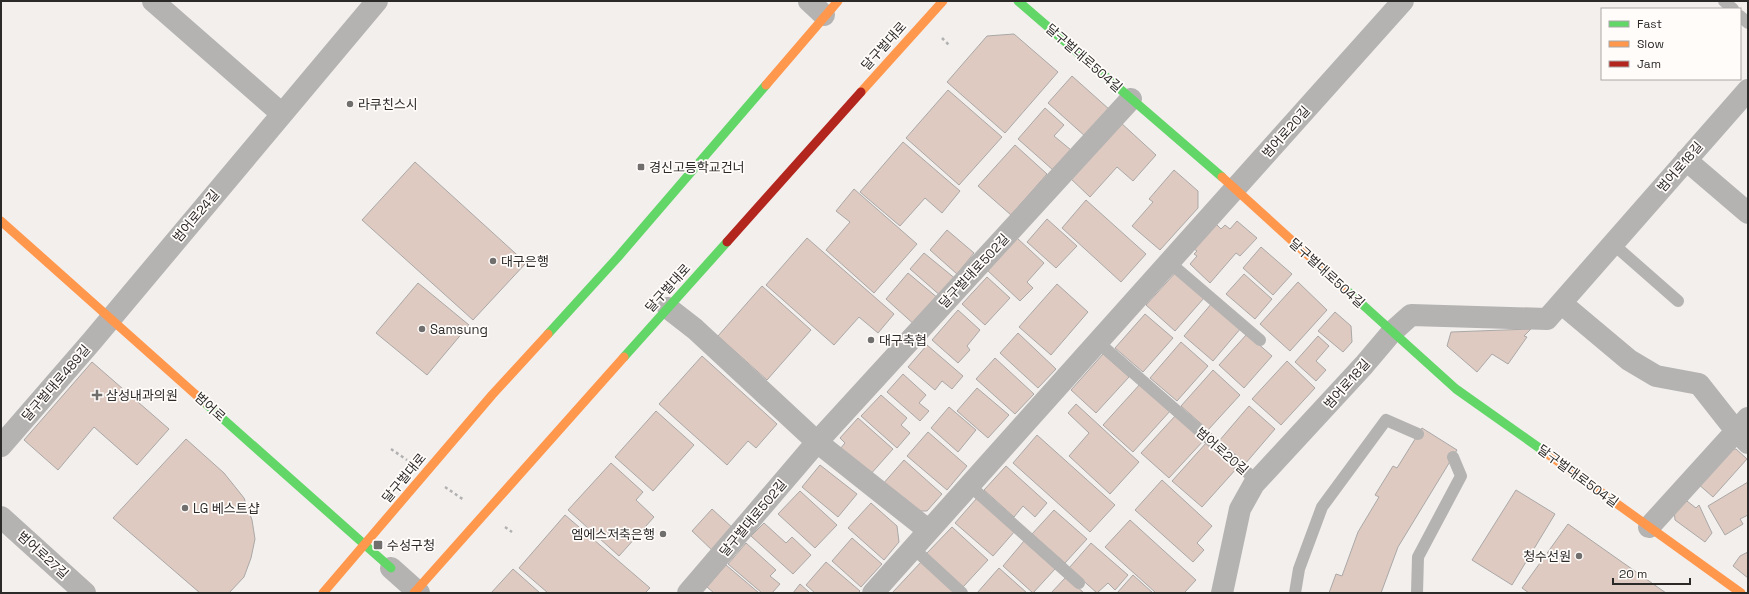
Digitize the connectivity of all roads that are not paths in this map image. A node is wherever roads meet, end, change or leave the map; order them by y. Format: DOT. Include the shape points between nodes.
graph roads {
  1 [pos="153,1"];
  2 [pos="377,1"];
  3 [pos="808,1"];
  4 [pos="943,1"];
  5 [pos="1018,1"];
  6 [pos="1403,1"];
  7 [pos="1724,1"];
  8 [pos="831,8"];
  9 [pos="1732,8"];
  10 [pos="1748,90"];
  11 [pos="1131,99"];
  12 [pos="282,114"];
  13 [pos="1686,160"];
  14 [pos="1235,189"];
  15 [pos="1748,213"];
  16 [pos="1,221"];
  17 [pos="1613,244"];
  18 [pos="1169,262"];
  19 [pos="1678,301"];
  20 [pos="1561,303"];
  21 [pos="668,308"];
  22 [pos="110,319"];
  23 [pos="1392,332"];
  24 [pos="1260,340"];
  25 [pos="1098,342"];
  26 [pos="1744,431"];
  27 [pos="1418,434"];
  28 [pos="817,442"];
  29 [pos="1,446"];
  30 [pos="1453,457"];
  31 [pos="1257,481"];
  32 [pos="969,485"];
  33 [pos="1,517"];
  34 [pos="1649,527"];
  35 [pos="928,530"];
  36 [pos="365,545"];
  37 [pos="912,548"];
  38 [pos="391,568"];
  39 [pos="1079,583"];
  40 [pos="416,592"];
  41 [pos="876,592"];
  42 [pos="85,593"];
  43 [pos="323,593"];
  44 [pos="688,593"];
  45 [pos="962,593"];
  46 [pos="1222,593"];
  47 [pos="1295,593"];
  48 [pos="1417,593"];
  49 [pos="1741,593"];
  1 -- 12 [label="street"];
  2 -- 12 [label="street, 범어로24길"];
  3 -- 8 [label="street"];
  4 -- 21 [label="main road, 달구벌대로"];
  5 -- 11 [label="main road, 달구벌대로504길"];
  6 -- 14 [label="street, 범어로20길"];
  7 -- 9 [label="lane"];
  8 -- 36 [label="main road, 달구벌대로" via="618,257 492,395"];
  10 -- 13 [label="street, 범어로18길"];
  11 -- 14 [label="main road, 달구벌대로504길"];
  11 -- 28 [label="street, 달구벌대로502길"];
  12 -- 22 [label="street, 범어로24길"];
  13 -- 15 [label="street"];
  13 -- 17 [label="street, 범어로18길"];
  14 -- 18 [label="street, 범어로20길"];
  14 -- 23 [label="main road, 달구벌대로504길"];
  16 -- 22 [label="main road, 범어로"];
  17 -- 19 [label="lane"];
  17 -- 20 [label="street, 범어로18길"];
  18 -- 24 [label="lane"];
  18 -- 25 [label="street, 범어로20길"];
  20 -- 23 [label="street, 범어로18길" via="1547,319 1411,315"];
  20 -- 26 [label="street" via="1629,360 1656,376 1699,384"];
  21 -- 28 [label="street" via="695,328"];
  21 -- 40 [label="main road, 달구벌대로"];
  22 -- 29 [label="street, 달구벌대로489길"];
  22 -- 36 [label="main road, 범어로"];
  23 -- 31 [label="street, 범어로18길"];
  23 -- 34 [label="main road, 달구벌대로504길" via="1456,389"];
  25 -- 31 [label="lane, 범어로20길"];
  25 -- 32 [label="street, 범어로20길"];
  26 -- 34 [label="street"];
  27 -- 47 [label="lane" via="1386,420 1322,507 1299,569"];
  28 -- 35 [label="street"];
  28 -- 44 [label="street, 달구벌대로502길"];
  30 -- 48 [label="lane" via="1461,476 1418,556"];
  31 -- 46 [label="street, 범어로18길" via="1240,509"];
  32 -- 35 [label="street, 범어로20길"];
  32 -- 39 [label="lane"];
  33 -- 42 [label="street, 범어로27길"];
  34 -- 49 [label="main road, 달구벌대로504길"];
  35 -- 37 [label="street, 범어로20길"];
  36 -- 38 [label="main road, 범어로"];
  36 -- 43 [label="main road, 달구벌대로"];
  37 -- 41 [label="street, 범어로20길"];
  37 -- 45 [label="lane"];
  38 -- 40 [label="street, 범어로"];
}
